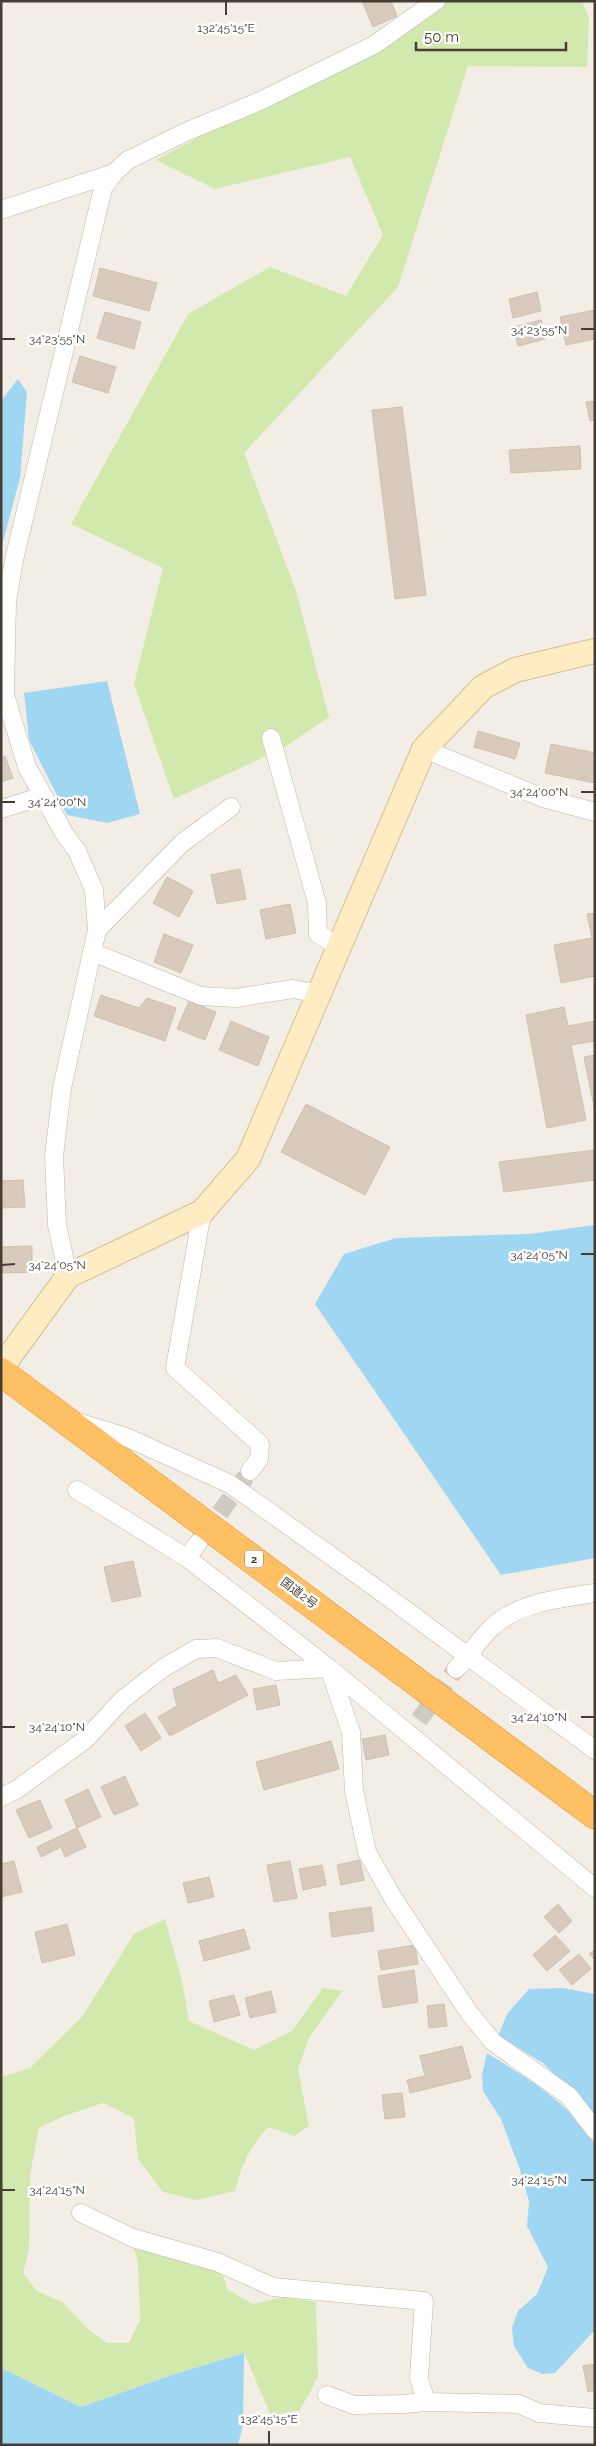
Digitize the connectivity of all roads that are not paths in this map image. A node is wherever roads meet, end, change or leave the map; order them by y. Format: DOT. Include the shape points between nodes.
graph roads {
  1 [pos="436,1"];
  2 [pos="114,173"];
  3 [pos="1,210"];
  4 [pos="595,651"];
  5 [pos="8,729"];
  6 [pos="271,738"];
  7 [pos="424,749"];
  8 [pos="43,796"];
  9 [pos="231,807"];
  10 [pos="1,809"];
  11 [pos="595,812"];
  12 [pos="97,930"];
  13 [pos="339,947"];
  14 [pos="92,952"];
  15 [pos="319,994"];
  16 [pos="202,1212"];
  17 [pos="68,1276"];
  18 [pos="1,1368"];
  19 [pos="1,1372"];
  20 [pos="64,1418"];
  21 [pos="250,1471"];
  22 [pos="77,1490"];
  23 [pos="198,1543"];
  24 [pos="188,1558"];
  25 [pos="595,1593"];
  26 [pos="462,1663"];
  27 [pos="329,1668"];
  28 [pos="506,1747"];
  29 [pos="595,1750"];
  30 [pos="1,1797"];
  31 [pos="595,1803"];
  32 [pos="595,1815"];
  33 [pos="595,1888"];
  34 [pos="595,2130"];
  35 [pos="81,2213"];
  36 [pos="327,2395"];
  37 [pos="426,2402"];
  38 [pos="595,2418"];
  1 -- 2 [label="street" via="374,45 260,101 188,130 128,160"];
  2 -- 3 [label="street"];
  2 -- 5 [label="street" via="102,188 14,560 7,601 4,676"];
  4 -- 7 [label="street" via="515,670 483,687"];
  5 -- 8 [label="street"];
  6 -- 13 [label="street" via="317,903 318,934"];
  7 -- 11 [label="street" via="543,798"];
  7 -- 13 [label="street"];
  8 -- 10 [label="street"];
  8 -- 12 [label="street" via="77,851 94,890"];
  9 -- 12 [label="street" via="182,843"];
  12 -- 14 [label="street"];
  13 -- 15 [label="street"];
  14 -- 15 [label="street" via="201,996 236,998 293,989"];
  14 -- 17 [label="street" via="62,1088 54,1156 57,1225"];
  15 -- 16 [label="street" via="248,1159"];
  16 -- 17 [label="street"];
  16 -- 21 [label="street" via="175,1368 260,1444 259,1459"];
  17 -- 18 [label="street"];
  19 -- 20 [label="highway, 国道2号 / 2"];
  20 -- 26 [label="street" via="126,1437 230,1484 369,1583"];
  20 -- 28 [label="highway, 国道2号 / 2"];
  22 -- 24 [label="street"];
  23 -- 24 [label="street"];
  24 -- 27 [label="street"];
  25 -- 26 [label="street" via="564,1597 514,1612 491,1628"];
  26 -- 29 [label="street"];
  27 -- 30 [label="street" via="276,1671 217,1648 196,1649 163,1668 122,1700 86,1739 16,1790"];
  27 -- 33 [label="street" via="414,1727"];
  27 -- 34 [label="street" via="351,1732 354,1792 367,1852 393,1898 470,2014 493,2042 569,2096"];
  28 -- 31 [label="highway"];
  28 -- 32 [label="highway, 国道2号 / 2"];
  35 -- 37 [label="street" via="133,2238 217,2262 272,2287 424,2301 419,2378"];
  36 -- 37 [label="street" via="354,2405"];
  37 -- 38 [label="street" via="519,2404 539,2413"];
}
